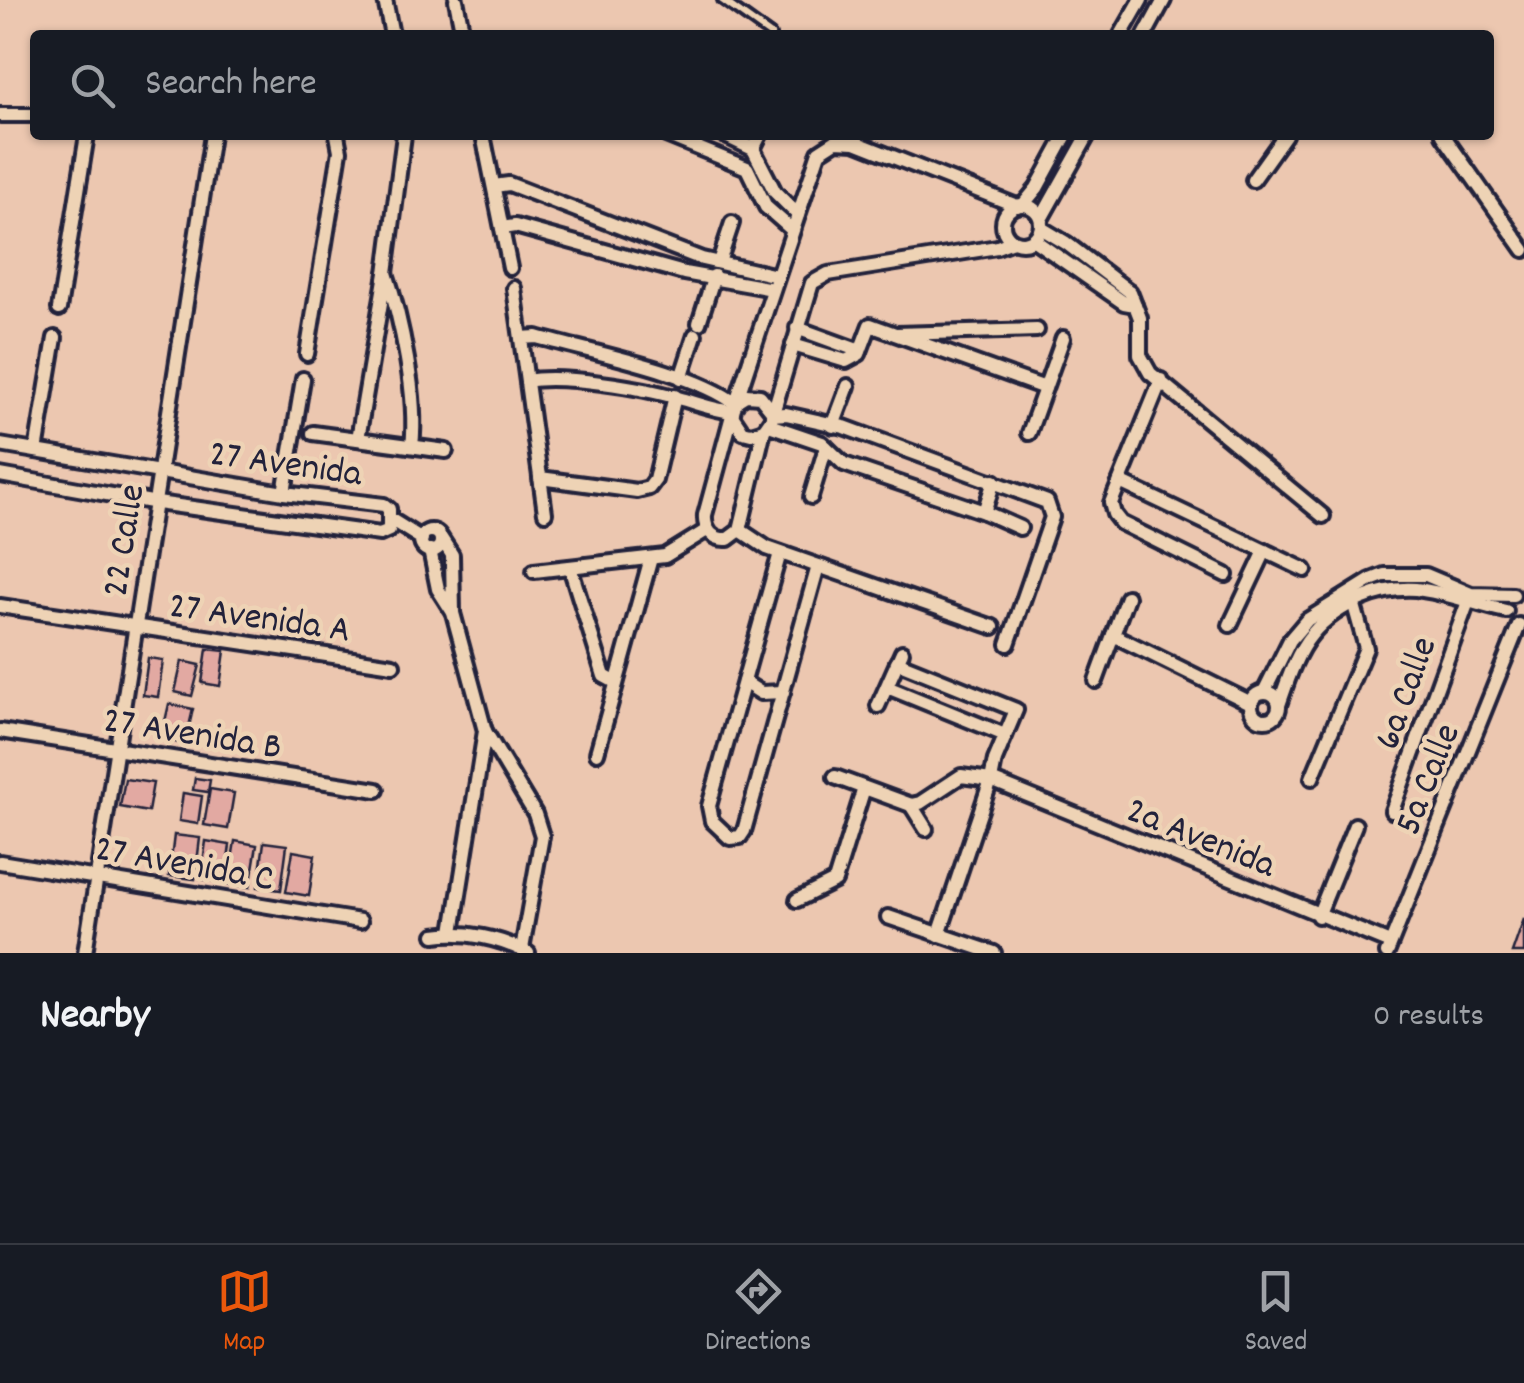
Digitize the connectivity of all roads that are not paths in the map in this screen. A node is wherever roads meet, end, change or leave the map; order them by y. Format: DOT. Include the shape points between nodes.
graph roads {
  1 [pos="384,0"];
  2 [pos="456,0"];
  3 [pos="722,0"];
  4 [pos="1141,0"];
  5 [pos="1164,0"];
  6 [pos="391,30"];
  7 [pos="463,30"];
  8 [pos="764,30"];
  9 [pos="1125,30"];
  10 [pos="1147,30"];
  11 [pos="0,115"];
  12 [pos="30,115"];
  13 [pos="85,140"];
  14 [pos="211,140"];
  15 [pos="338,140"];
  16 [pos="403,140"];
  17 [pos="485,140"];
  18 [pos="678,140"];
  19 [pos="735,140"];
  20 [pos="758,140"];
  21 [pos="1063,140"];
  22 [pos="1085,140"];
  23 [pos="1282,140"];
  24 [pos="1446,140"];
  25 [pos="754,149"];
  26 [pos="1254,180"];
  27 [pos="494,186"];
  28 [pos="1020,205"];
  29 [pos="798,214"];
  30 [pos="732,223"];
  31 [pos="502,228"];
  32 [pos="792,229"];
  33 [pos="1039,229"];
  34 [pos="1012,241"];
  35 [pos="1524,250"];
  36 [pos="510,268"];
  37 [pos="717,269"];
  38 [pos="386,273"];
  39 [pos="775,282"];
  40 [pos="514,288"];
  41 [pos="59,309"];
  42 [pos="797,328"];
  43 [pos="1037,330"];
  44 [pos="888,334"];
  45 [pos="54,338"];
  46 [pos="521,338"];
  47 [pos="1063,338"];
  48 [pos="793,344"];
  49 [pos="860,351"];
  50 [pos="307,354"];
  51 [pos="681,378"];
  52 [pos="303,379"];
  53 [pos="1161,380"];
  54 [pos="527,382"];
  55 [pos="848,386"];
  56 [pos="1045,388"];
  57 [pos="674,396"];
  58 [pos="735,408"];
  59 [pos="769,420"];
  60 [pos="833,426"];
  61 [pos="313,433"];
  62 [pos="1029,433"];
  63 [pos="358,439"];
  64 [pos="0,445"];
  65 [pos="412,446"];
  66 [pos="826,446"];
  67 [pos="36,451"];
  68 [pos="446,451"];
  69 [pos="162,474"];
  70 [pos="0,475"];
  71 [pos="540,478"];
  72 [pos="994,481"];
  73 [pos="1120,482"];
  74 [pos="284,492"];
  75 [pos="810,497"];
  76 [pos="157,503"];
  77 [pos="984,512"];
  78 [pos="545,513"];
  79 [pos="1323,516"];
  80 [pos="390,518"];
  81 [pos="1020,528"];
  82 [pos="707,530"];
  83 [pos="740,530"];
  84 [pos="426,544"];
  85 [pos="1266,551"];
  86 [pos="780,553"];
  87 [pos="650,558"];
  88 [pos="818,566"];
  89 [pos="570,567"];
  90 [pos="1305,570"];
  91 [pos="534,571"];
  92 [pos="1226,575"];
  93 [pos="1519,594"];
  94 [pos="1352,596"];
  95 [pos="1127,597"];
  96 [pos="1469,598"];
  97 [pos="0,606"];
  98 [pos="1506,611"];
  99 [pos="453,613"];
  100 [pos="1230,625"];
  101 [pos="1522,625"];
  102 [pos="138,627"];
  103 [pos="993,627"];
  104 [pos="1113,636"];
  105 [pos="1008,644"];
  106 [pos="393,665"];
  107 [pos="1096,681"];
  108 [pos="615,682"];
  109 [pos="744,682"];
  110 [pos="886,687"];
  111 [pos="783,692"];
  112 [pos="1264,692"];
  113 [pos="1251,703"];
  114 [pos="1279,705"];
  115 [pos="878,706"];
  116 [pos="0,731"];
  117 [pos="486,731"];
  118 [pos="1005,735"];
  119 [pos="116,749"];
  120 [pos="598,753"];
  121 [pos="836,777"];
  122 [pos="1312,778"];
  123 [pos="991,780"];
  124 [pos="864,788"];
  125 [pos="377,790"];
  126 [pos="910,806"];
  127 [pos="1392,811"];
  128 [pos="1354,825"];
  129 [pos="926,830"];
  130 [pos="0,862"];
  131 [pos="95,875"];
  132 [pos="797,900"];
  133 [pos="1318,916"];
  134 [pos="888,918"];
  135 [pos="360,922"];
  136 [pos="453,932"];
  137 [pos="435,934"];
  138 [pos="940,935"];
  139 [pos="1389,948"];
  140 [pos="525,951"];
  141 [pos="85,953"];
  142 [pos="994,953"];
  1 -- 6 [label="street"];
  2 -- 7 [label="street"];
  3 -- 8 [label="lane"];
  4 -- 9 [label="street"];
  5 -- 10 [label="street"];
  11 -- 12 [label="street"];
  13 -- 41 [label="street"];
  14 -- 69 [label="street, 22 Calle"];
  15 -- 50 [label="street"];
  16 -- 38 [label="street"];
  17 -- 27 [label="street"];
  18 -- 32 [label="street" via="747,168 766,207"];
  19 -- 25 [label="street"];
  20 -- 25 [label="street"];
  21 -- 28 [label="street"];
  22 -- 33 [label="street"];
  23 -- 26 [label="street"];
  24 -- 35 [label="street"];
  25 -- 29 [label="street" via="775,192"];
  27 -- 31 [label="street"];
  27 -- 37 [label="street" via="509,184"];
  28 -- 29 [label="street" via="840,140 816,157"];
  28 -- 33 [label="street" via="1036,210"];
  28 -- 34 [label="street" via="1004,220"];
  29 -- 32 [label="street"];
  30 -- 37 [label="street"];
  31 -- 36 [label="street"];
  31 -- 37 [label="street" via="515,226 684,273"];
  32 -- 39 [label="street"];
  33 -- 34 [label="street" via="1026,243"];
  33 -- 53 [label="street" via="1124,304 1135,306 1142,362"];
  34 -- 42 [label="street" via="822,276 809,288"];
  37 -- 39 [label="street"];
  37 -- 51 [label="street"];
  38 -- 63 [label="street"];
  38 -- 65 [label="street" via="398,308"];
  39 -- 58 [label="street"];
  40 -- 46 [label="street"];
  42 -- 48 [label="street"];
  42 -- 49 [label="street"];
  43 -- 44 [label="street"];
  44 -- 49 [label="street" via="870,326"];
  44 -- 56 [label="street"];
  45 -- 67 [label="street"];
  46 -- 51 [label="street"];
  46 -- 54 [label="street"];
  47 -- 56 [label="street"];
  48 -- 49 [label="street" via="842,362"];
  48 -- 59 [label="street"];
  51 -- 58 [label="street"];
  52 -- 74 [label="street"];
  53 -- 73 [label="street"];
  53 -- 79 [label="street"];
  54 -- 57 [label="street" via="576,381"];
  54 -- 71 [label="street"];
  55 -- 60 [label="street"];
  56 -- 62 [label="street"];
  57 -- 58 [label="street"];
  57 -- 71 [label="street" via="649,488"];
  58 -- 59 [label="street" via="756,395 764,398"];
  58 -- 59 [label="street" via="743,432 752,434"];
  58 -- 82 [label="street" via="705,515"];
  59 -- 60 [label="street" via="803,417"];
  59 -- 66 [label="street"];
  59 -- 83 [label="street"];
  60 -- 72 [label="street"];
  61 -- 63 [label="street"];
  63 -- 65 [label="street"];
  64 -- 67 [label="street, 27 Avenida"];
  65 -- 68 [label="street"];
  66 -- 75 [label="street"];
  66 -- 77 [label="street" via="844,464"];
  67 -- 69 [label="street, 27 Avenida"];
  69 -- 74 [label="street, 27 Avenida"];
  69 -- 76 [label="street, 22 Calle"];
  70 -- 76 [label="street, 27 Avenida"];
  71 -- 78 [label="street"];
  72 -- 77 [label="street"];
  72 -- 105 [label="street" via="1043,498 1052,511"];
  73 -- 85 [label="street"];
  73 -- 92 [label="street" via="1111,502 1121,522"];
  74 -- 80 [label="street, 27 Avenida" via="384,505"];
  76 -- 80 [label="street, 27 Avenida" via="380,534 389,530"];
  76 -- 102 [label="street, 22 Calle"];
  77 -- 81 [label="street"];
  80 -- 84 [label="street"];
  82 -- 83 [label="street" via="722,540"];
  82 -- 87 [label="street"];
  83 -- 86 [label="street"];
  84 -- 99 [label="street" via="438,589"];
  84 -- 99 [label="street" via="439,547 441,538 452,555"];
  85 -- 90 [label="street"];
  85 -- 100 [label="street"];
  86 -- 88 [label="street"];
  86 -- 109 [label="street"];
  87 -- 89 [label="street"];
  87 -- 108 [label="street"];
  88 -- 103 [label="street"];
  88 -- 111 [label="street"];
  89 -- 91 [label="street"];
  89 -- 108 [label="street" via="604,676"];
  93 -- 96 [label="street"];
  93 -- 98 [label="street"];
  94 -- 96 [label="street" via="1420,589"];
  94 -- 112 [label="street" via="1326,605 1298,630"];
  94 -- 114 [label="street" via="1309,637"];
  94 -- 122 [label="street" via="1366,648"];
  95 -- 104 [label="street"];
  96 -- 98 [label="street"];
  96 -- 127 [label="street, 6a Calle"];
  97 -- 102 [label="street, 27 Avenida A"];
  98 -- 101 [label="street"];
  99 -- 117 [label="street"];
  101 -- 139 [label="street, 5a Calle"];
  102 -- 106 [label="street, 27 Avenida A"];
  102 -- 119 [label="street, 22 Calle"];
  104 -- 107 [label="street"];
  104 -- 113 [label="street"];
  108 -- 120 [label="street"];
  109 -- 111 [label="street" via="762,693"];
  109 -- 111 [label="street" via="708,809 733,839 744,831"];
  110 -- 115 [label="street"];
  110 -- 118 [label="street"];
  110 -- 118 [label="street" via="899,657 1016,710"];
  112 -- 113 [label="street"];
  112 -- 114 [label="street"];
  113 -- 114 [label="street" via="1254,714 1266,720"];
  116 -- 119 [label="street, 27 Avenida B"];
  117 -- 136 [label="street"];
  117 -- 140 [label="street" via="542,836"];
  118 -- 123 [label="street"];
  119 -- 125 [label="street, 27 Avenida B"];
  119 -- 131 [label="street, 22 Calle"];
  121 -- 124 [label="street"];
  123 -- 126 [label="street" via="961,776"];
  123 -- 133 [label="street, 2a Avenida"];
  123 -- 138 [label="street"];
  124 -- 126 [label="street"];
  124 -- 132 [label="street" via="835,881"];
  126 -- 129 [label="street"];
  128 -- 133 [label="street"];
  130 -- 131 [label="street, 27 Avenida C"];
  131 -- 135 [label="street, 27 Avenida C"];
  131 -- 141 [label="street, 22 Calle"];
  133 -- 139 [label="street, 2a Avenida"];
  134 -- 138 [label="street"];
  136 -- 137 [label="street"];
  136 -- 140 [label="street"];
  138 -- 142 [label="street"];
}
